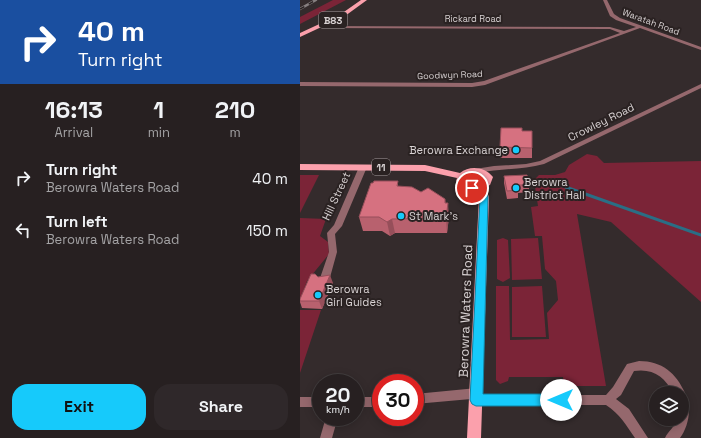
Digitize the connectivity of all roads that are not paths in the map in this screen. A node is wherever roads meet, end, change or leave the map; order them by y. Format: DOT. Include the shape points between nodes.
graph roads {
  1 [pos="364,0"];
  2 [pos="605,0"];
  3 [pos="335,12"];
  4 [pos="320,27"];
  5 [pos="300,28"];
  6 [pos="638,28"];
  7 [pos="625,33"];
  8 [pos="300,35"];
  9 [pos="701,49"];
  10 [pos="300,84"];
  11 [pos="701,86"];
  12 [pos="300,167"];
  13 [pos="363,167"];
  14 [pos="508,168"];
  15 [pos="478,171"];
  16 [pos="462,176"];
  17 [pos="488,177"];
  18 [pos="480,187"];
  19 [pos="324,281"];
  20 [pos="676,386"];
  21 [pos="476,397"];
  22 [pos="424,399"];
  23 [pos="608,400"];
  24 [pos="300,402"];
  25 [pos="312,402"];
  26 [pos="329,426"];
  27 [pos="680,426"];
  28 [pos="326,438"];
  29 [pos="474,438"];
  30 [pos="642,438"];
  31 [pos="671,438"];
  1 -- 4 [label="main road, B83"];
  2 -- 6 [label="street, Waratah Road" via="614,17"];
  3 -- 5 [label="main road, B83"];
  4 -- 7 [label="street, Rickard Road" via="610,28"];
  4 -- 8 [label="main road, B83"];
  6 -- 7 [label="street, Goodwyn Road"];
  6 -- 9 [label="street, Waratah Road"];
  7 -- 10 [label="street, Goodwyn Road" via="485,83"];
  11 -- 14 [label="street, Crowley Road" via="542,163"];
  12 -- 13 [label="main road, 11"];
  13 -- 16 [label="main road, 11" via="425,168"];
  13 -- 19 [label="street, Hill Street" via="338,226 331,233 332,252"];
  14 -- 15 [label="street, Crowley Road"];
  14 -- 17 [label="street, Crowley Road" via="494,172"];
  15 -- 16 [label="main road, 11" via="470,171"];
  15 -- 17 [label="main road"];
  16 -- 18 [label="main road" via="461,181 464,185"];
  17 -- 18 [label="main road" via="487,183"];
  18 -- 21 [label="main road, Berowra Waters Road" via="484,197"];
  20 -- 23 [label="street" via="655,366 642,364 631,367 617,391"];
  21 -- 22 [label="street"];
  21 -- 23 [label="street"];
  21 -- 29 [label="main road, Berowra Waters Road"];
  23 -- 30 [label="street" via="624,413"];
  24 -- 25 [label="street"];
  26 -- 28 [label="street"];
  27 -- 31 [label="street"];
}
